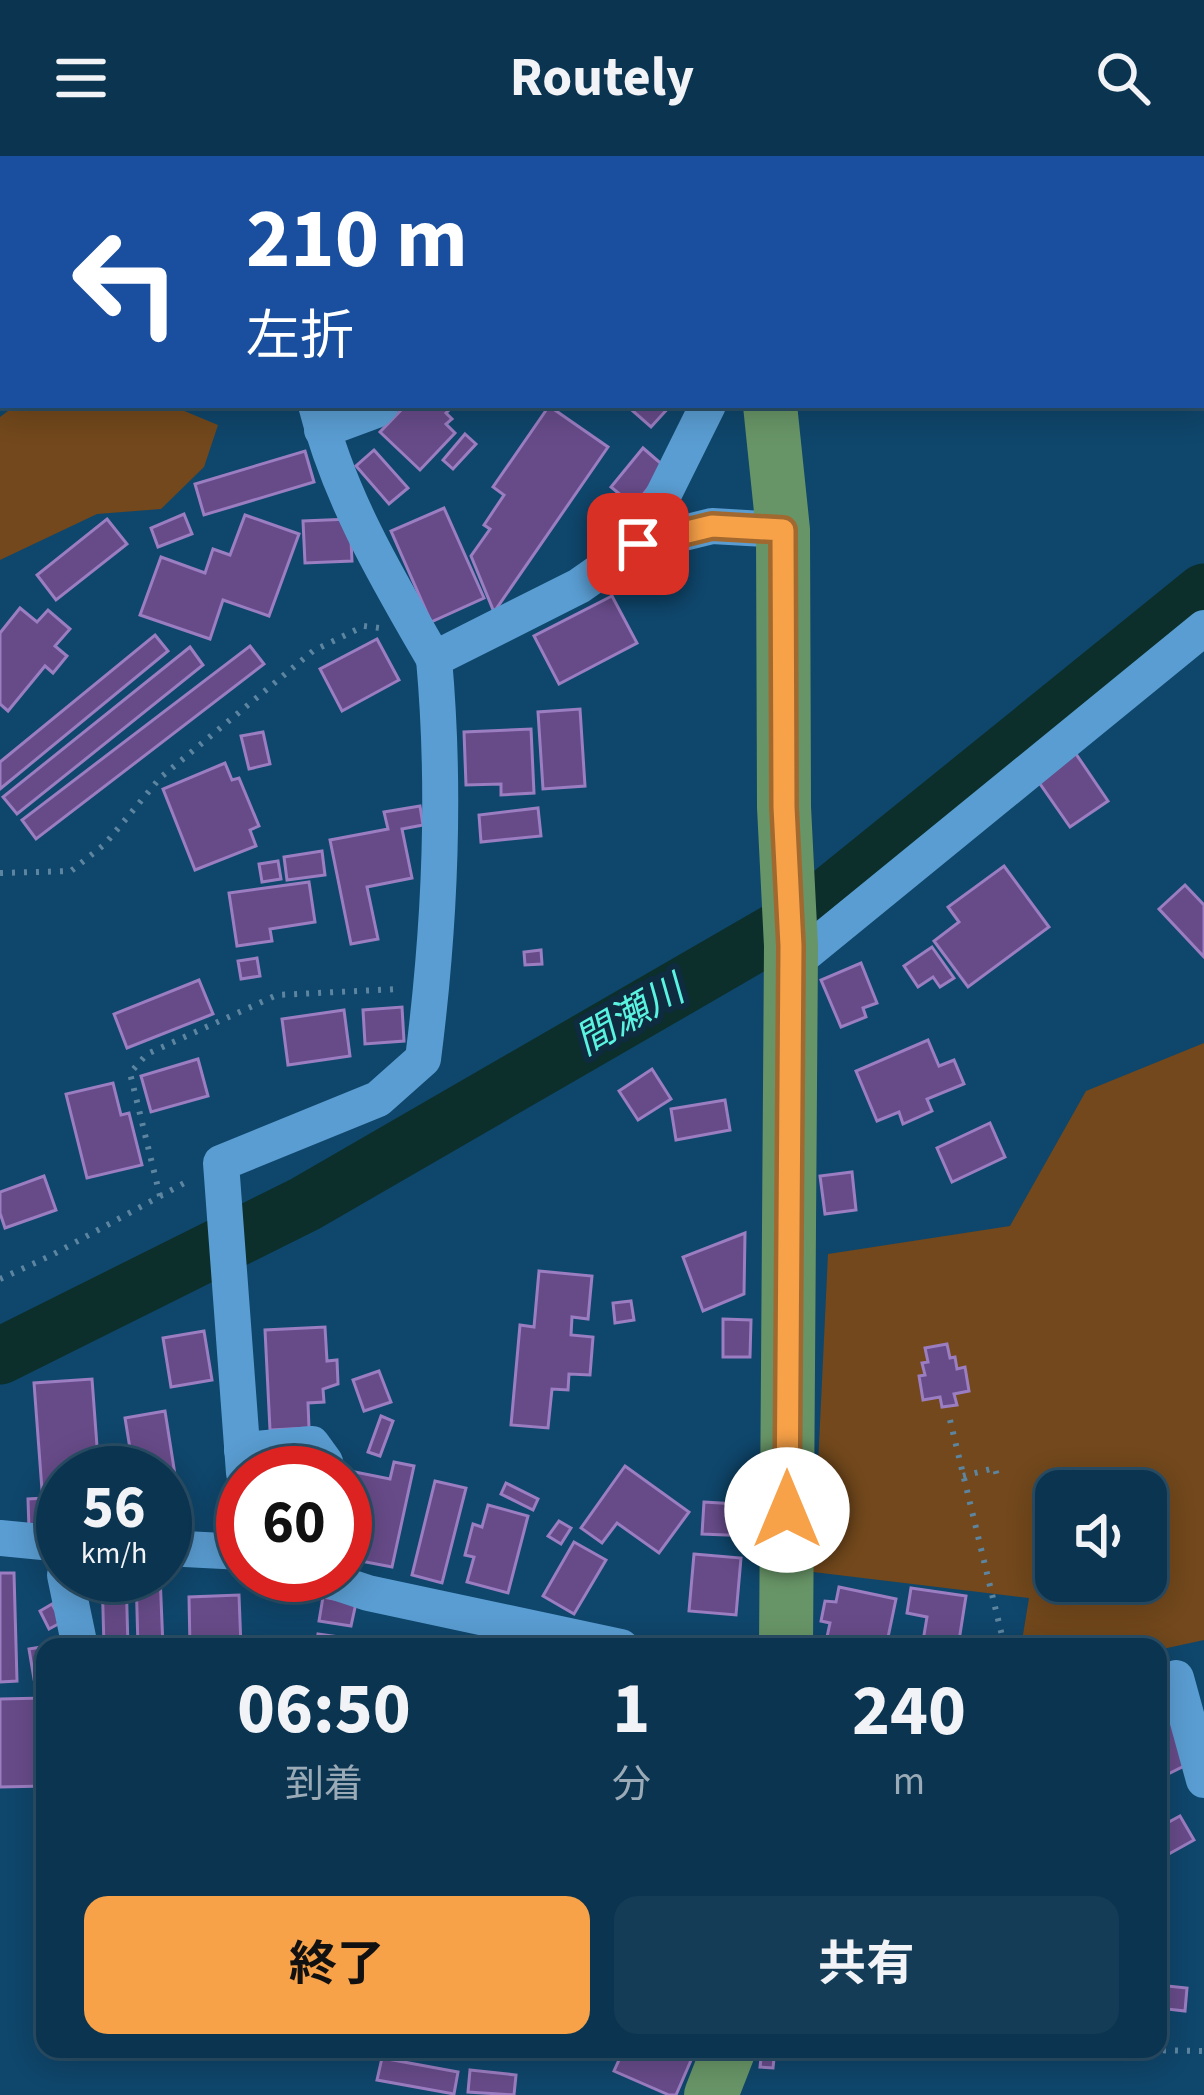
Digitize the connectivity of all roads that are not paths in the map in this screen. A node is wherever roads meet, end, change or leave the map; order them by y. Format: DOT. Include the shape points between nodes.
graph roads {
  1 [pos="378,408"];
  2 [pos="706,408"];
  3 [pos="770,408"];
  4 [pos="319,418"];
  5 [pos="783,530"];
  6 [pos="638,544"];
  7 [pos="1204,628"];
  8 [pos="434,659"];
  9 [pos="791,956"];
  10 [pos="242,1446"];
  11 [pos="0,1538"];
  12 [pos="36,1549"];
  13 [pos="372,1594"];
  14 [pos="71,1602"];
  15 [pos="78,1638"];
  16 [pos="579,1638"];
  17 [pos="786,1638"];
  18 [pos="1179,1676"];
  19 [pos="1204,1780"];
  20 [pos="727,2058"];
  21 [pos="711,2095"];
  1 -- 4 [label="street"];
  2 -- 6 [label="street"];
  3 -- 5 [label="main road"];
  4 -- 8 [label="street" via="370,549"];
  5 -- 6 [label="street" via="712,526"];
  5 -- 9 [label="main road"];
  6 -- 8 [label="street" via="579,586"];
  7 -- 9 [label="street"];
  8 -- 10 [label="street" via="440,872 423,1059 378,1099 220,1162"];
  9 -- 17 [label="main road"];
  11 -- 12 [label="street"];
  13 -- 16 [label="street"];
  14 -- 15 [label="street"];
  18 -- 19 [label="street"];
  20 -- 21 [label="main road"];
}
